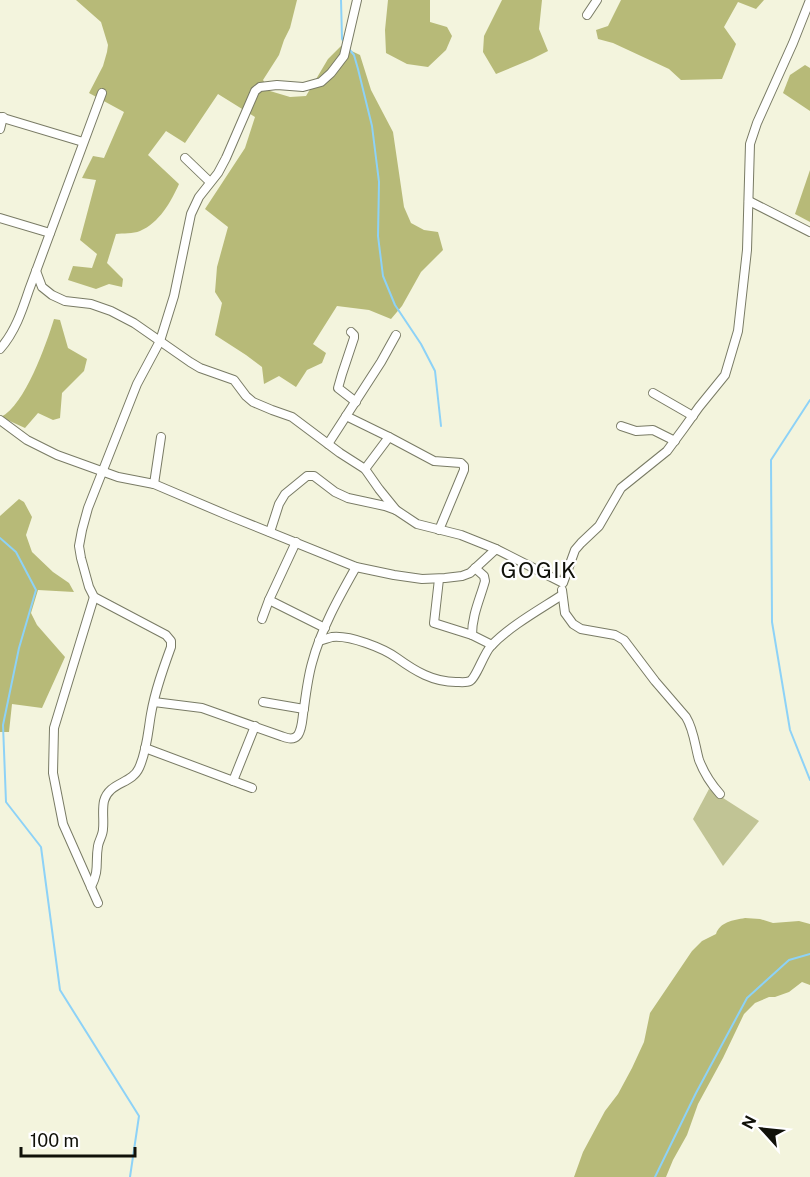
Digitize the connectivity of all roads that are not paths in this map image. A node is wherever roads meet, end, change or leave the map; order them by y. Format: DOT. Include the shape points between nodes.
graph roads {
  1 [pos="357,0"];
  2 [pos="597,0"];
  3 [pos="810,0"];
  4 [pos="587,15"];
  5 [pos="102,93"];
  6 [pos="1,117"];
  7 [pos="0,129"];
  8 [pos="83,142"];
  9 [pos="185,158"];
  10 [pos="210,182"];
  11 [pos="749,201"];
  12 [pos="0,218"];
  13 [pos="810,232"];
  14 [pos="50,233"];
  15 [pos="36,271"];
  16 [pos="351,332"];
  17 [pos="396,335"];
  18 [pos="160,341"];
  19 [pos="0,349"];
  20 [pos="653,393"];
  21 [pos="356,402"];
  22 [pos="346,416"];
  23 [pos="693,416"];
  24 [pos="0,420"];
  25 [pos="621,426"];
  26 [pos="161,437"];
  27 [pos="389,437"];
  28 [pos="675,441"];
  29 [pos="328,444"];
  30 [pos="365,469"];
  31 [pos="103,471"];
  32 [pos="154,484"];
  33 [pos="396,510"];
  34 [pos="439,530"];
  35 [pos="270,532"];
  36 [pos="297,542"];
  37 [pos="496,549"];
  38 [pos="356,567"];
  39 [pos="475,568"];
  40 [pos="439,579"];
  41 [pos="563,583"];
  42 [pos="562,595"];
  43 [pos="94,597"];
  44 [pos="269,600"];
  45 [pos="262,619"];
  46 [pos="325,628"];
  47 [pos="472,635"];
  48 [pos="319,641"];
  49 [pos="492,645"];
  50 [pos="154,702"];
  51 [pos="263,702"];
  52 [pos="304,709"];
  53 [pos="255,726"];
  54 [pos="145,748"];
  55 [pos="232,781"];
  56 [pos="252,788"];
  57 [pos="720,794"];
  58 [pos="92,887"];
  59 [pos="98,903"];
  1 -- 10 [label="street" via="344,56 331,73 321,82 303,87 277,85 255,91 226,158"];
  2 -- 4 [label="street"];
  3 -- 11 [label="street" via="752,136 748,153"];
  5 -- 8 [label="street"];
  6 -- 7 [label="street"];
  6 -- 8 [label="street"];
  8 -- 14 [label="street"];
  9 -- 10 [label="street"];
  10 -- 18 [label="street" via="191,214"];
  11 -- 13 [label="street"];
  11 -- 23 [label="street" via="734,349 725,375"];
  12 -- 14 [label="street"];
  14 -- 15 [label="street"];
  15 -- 18 [label="street" via="42,287 52,296 111,311"];
  15 -- 19 [label="street" via="12,334"];
  16 -- 21 [label="street" via="354,338 338,388"];
  17 -- 21 [label="street"];
  18 -- 29 [label="street" via="190,363 234,380 253,402 292,417"];
  18 -- 31 [label="street" via="137,384"];
  20 -- 23 [label="street"];
  21 -- 22 [label="street"];
  22 -- 27 [label="street"];
  22 -- 29 [label="street"];
  23 -- 28 [label="street"];
  24 -- 31 [label="street" via="57,455"];
  25 -- 28 [label="street" via="636,431 653,430"];
  26 -- 32 [label="street"];
  27 -- 30 [label="street"];
  27 -- 34 [label="street" via="434,461 464,466"];
  28 -- 41 [label="street" via="621,488 599,526 575,550"];
  29 -- 30 [label="street"];
  30 -- 33 [label="street"];
  31 -- 32 [label="street"];
  31 -- 43 [label="street" via="88,508 79,546"];
  32 -- 35 [label="street"];
  33 -- 34 [label="street" via="417,524"];
  33 -- 35 [label="street" via="348,498 314,476 307,476 285,494"];
  34 -- 37 [label="street"];
  35 -- 36 [label="street"];
  36 -- 38 [label="street"];
  36 -- 44 [label="street"];
  37 -- 39 [label="street"];
  37 -- 41 [label="street"];
  38 -- 40 [label="street"];
  38 -- 46 [label="street"];
  39 -- 40 [label="street" via="462,576"];
  39 -- 47 [label="street" via="485,581"];
  40 -- 47 [label="street" via="434,623"];
  41 -- 42 [label="street"];
  42 -- 49 [label="street"];
  42 -- 57 [label="street" via="565,613 573,624 624,640 686,717 700,761"];
  43 -- 50 [label="street" via="169,637 171,647"];
  43 -- 58 [label="street" via="54,728 52,773 63,824"];
  44 -- 45 [label="street"];
  44 -- 46 [label="street"];
  46 -- 48 [label="street"];
  47 -- 49 [label="street"];
  48 -- 49 [label="street" via="333,637 355,640 382,650 430,678 448,682 474,677"];
  48 -- 52 [label="street"];
  50 -- 53 [label="street" via="202,708"];
  50 -- 54 [label="street"];
  51 -- 52 [label="street"];
  52 -- 53 [label="street" via="302,725 294,738"];
  53 -- 55 [label="street"];
  54 -- 55 [label="street"];
  54 -- 58 [label="street" via="139,769 111,788 106,796 98,868"];
  55 -- 56 [label="street"];
  58 -- 59 [label="street"];
}
